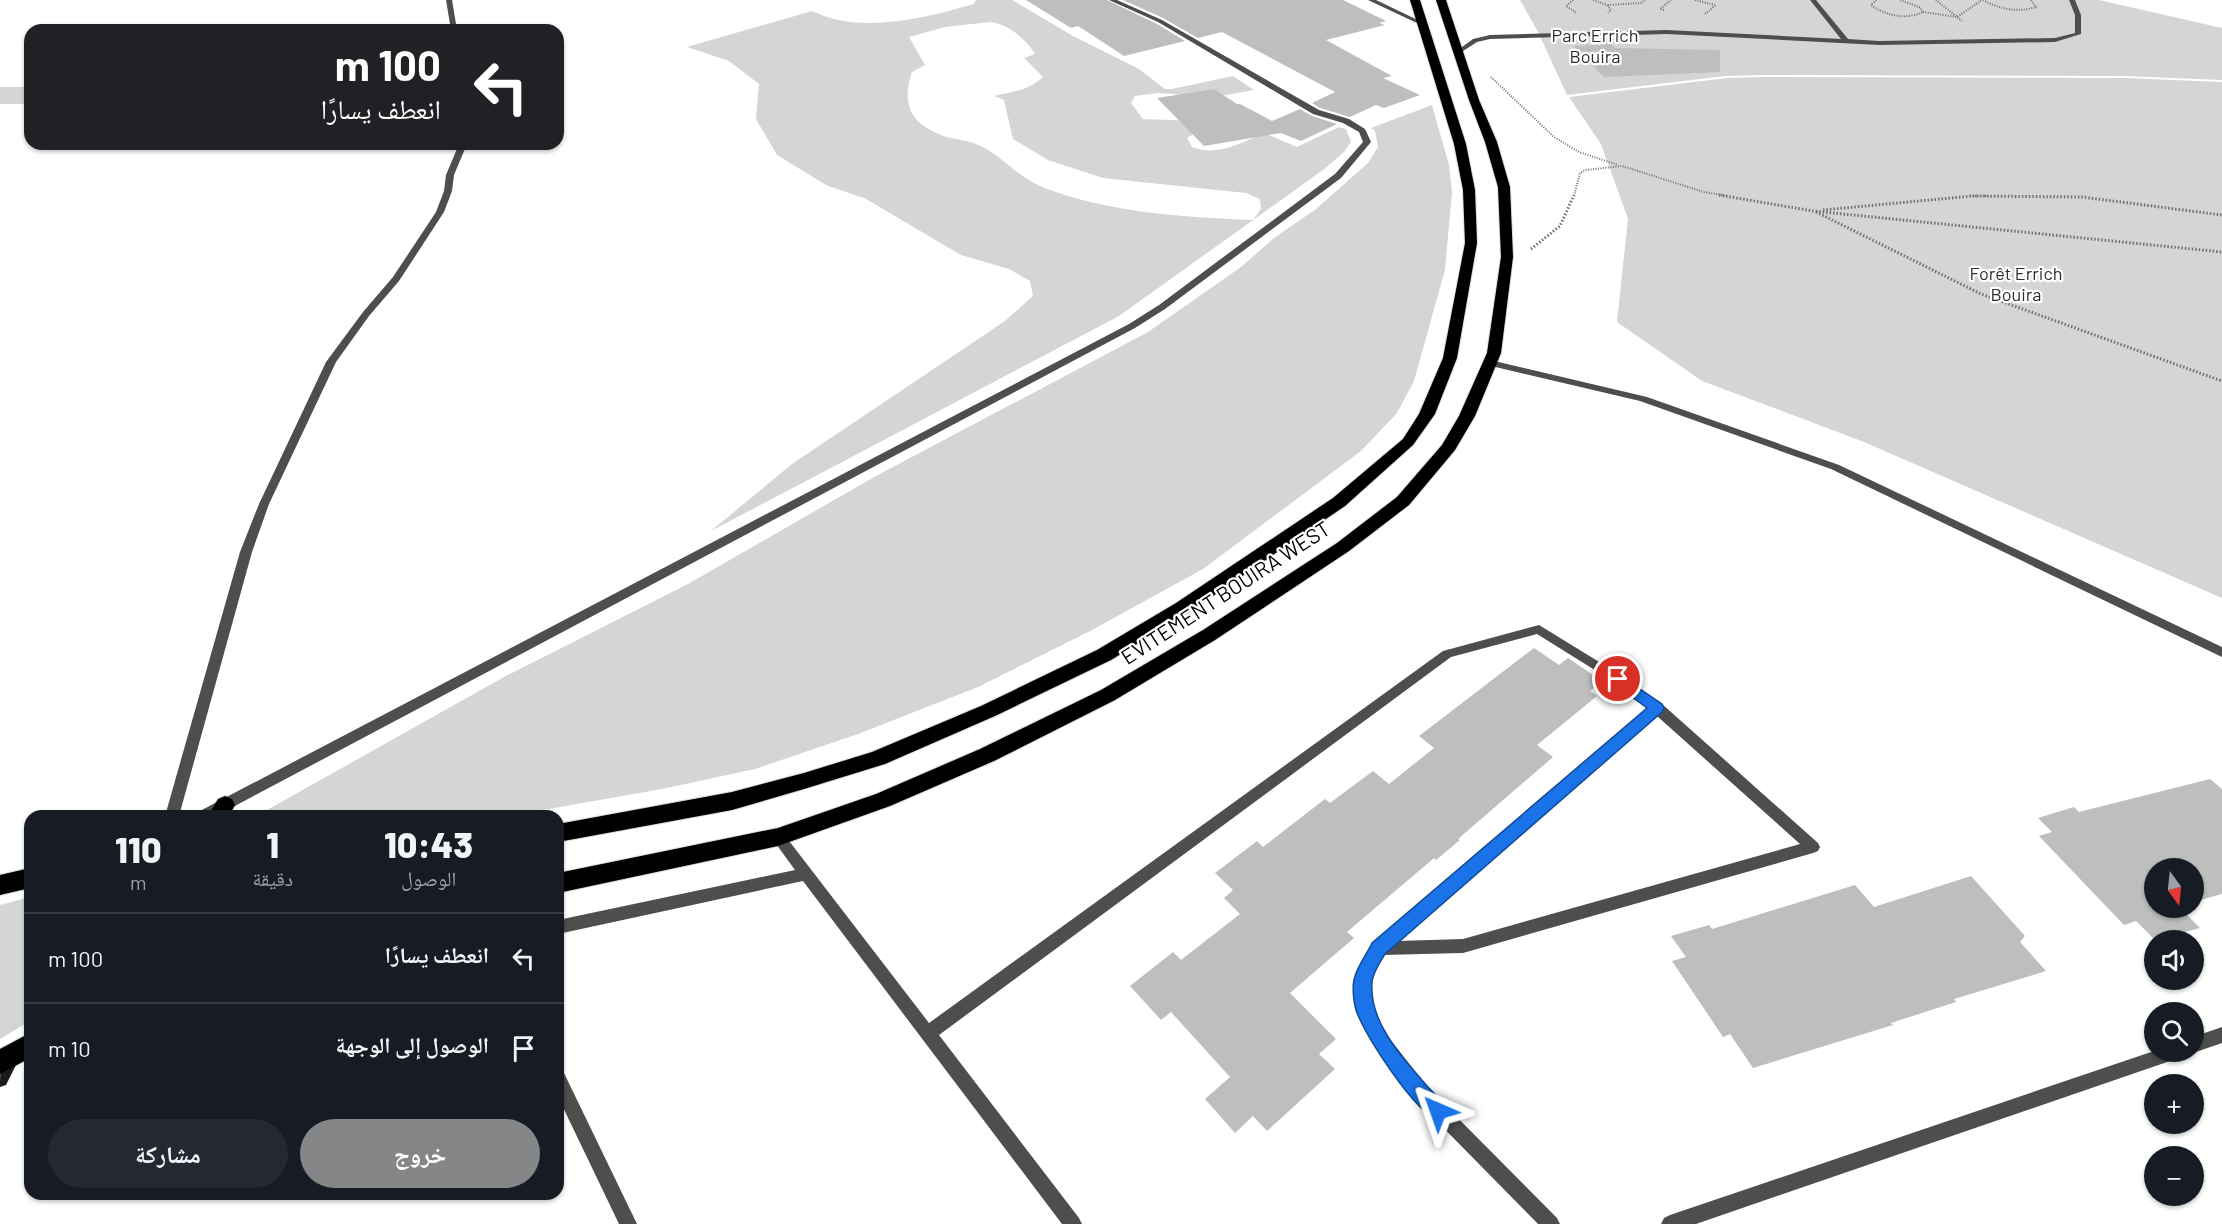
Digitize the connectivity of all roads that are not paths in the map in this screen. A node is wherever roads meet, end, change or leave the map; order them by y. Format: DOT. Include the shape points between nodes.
graph roads {
  1 [pos="449,0"];
  2 [pos="1112,0"];
  3 [pos="1371,0"];
  4 [pos="1415,0"];
  5 [pos="1441,0"];
  6 [pos="1813,0"];
  7 [pos="2072,0"];
  8 [pos="1421,22"];
  9 [pos="453,24"];
  10 [pos="1846,41"];
  11 [pos="1458,52"];
  12 [pos="460,150"];
  13 [pos="1490,363"];
  14 [pos="2222,652"];
  15 [pos="1657,708"];
  16 [pos="174,810"];
  17 [pos="221,810"];
  18 [pos="564,832"];
  19 [pos="778,837"];
  20 [pos="806,874"];
  21 [pos="24,879"];
  22 [pos="564,882"];
  23 [pos="1,884"];
  24 [pos="564,926"];
  25 [pos="1378,948"];
  26 [pos="928,1033"];
  27 [pos="2222,1035"];
  28 [pos="2204,1041"];
  29 [pos="14,1054"];
  30 [pos="2144,1062"];
  31 [pos="0,1079"];
  32 [pos="564,1091"];
  33 [pos="628,1224"];
  34 [pos="1073,1224"];
  35 [pos="1551,1224"];
  36 [pos="1670,1224"];
  1 -- 9 [label="street"];
  2 -- 17 [label="street" via="1160,21 1317,112 1346,121 1362,131 1367,142 1338,176 1132,326"];
  3 -- 8 [label="street"];
  4 -- 8 [label="highway, EVITEMENT BOUIRA WEST"];
  5 -- 11 [label="highway, EVITEMENT BOUIRA WEST"];
  6 -- 10 [label="street"];
  7 -- 10 [label="street" via="2079,25 2078,34 2069,38 1959,43"];
  8 -- 18 [label="highway, EVITEMENT BOUIRA WEST" via="1460,144 1470,190 1471,243 1450,358 1427,414 1393,457 1339,502 1182,608 1104,655 988,711 878,758 804,781 732,801"];
  10 -- 11 [label="street" via="1666,32 1515,36 1475,40"];
  11 -- 13 [label="highway, EVITEMENT BOUIRA WEST" via="1504,187 1507,257"];
  12 -- 16 [label="street" via="440,212 396,279 331,362 264,504 246,552"];
  13 -- 14 [label="street" via="1643,399 1835,467"];
  13 -- 19 [label="highway, EVITEMENT BOUIRA WEST" via="1467,416 1430,472 1403,501 1342,547 1209,635 1108,694 976,760 883,800"];
  15 -- 25 [label="street"];
  15 -- 25 [label="street" via="1813,847 1463,946"];
  15 -- 26 [label="street" via="1539,628 1447,654"];
  19 -- 20 [label="street"];
  19 -- 22 [label="highway, EVITEMENT BOUIRA WEST"];
  20 -- 24 [label="street"];
  20 -- 26 [label="street"];
  21 -- 23 [label="highway"];
  25 -- 35 [label="street" via="1363,980 1365,1010 1383,1044 1422,1094"];
  26 -- 34 [label="street"];
  27 -- 28 [label="street"];
  29 -- 31 [label="street"];
  30 -- 36 [label="street"];
  32 -- 33 [label="street"];
}
